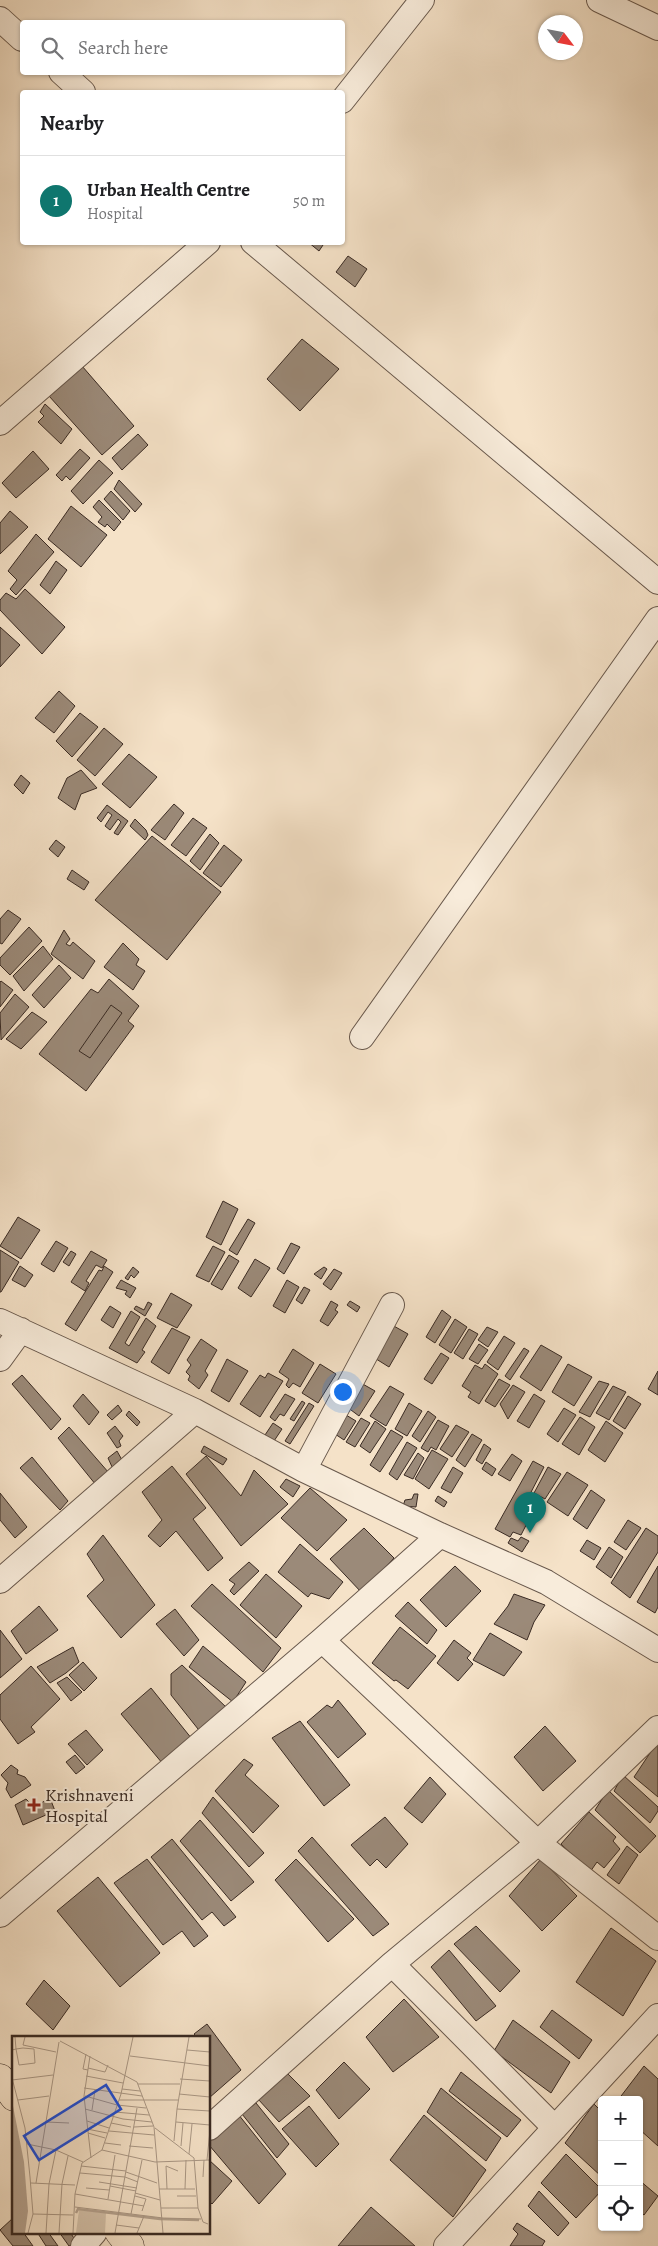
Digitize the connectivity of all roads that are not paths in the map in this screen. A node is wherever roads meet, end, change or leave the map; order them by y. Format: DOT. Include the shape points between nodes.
graph roads {
  1 [pos="422,0"];
  2 [pos="599,0"];
  3 [pos="0,19"];
  4 [pos="658,28"];
  5 [pos="20,37"];
  6 [pos="64,75"];
  7 [pos="81,90"];
  8 [pos="345,96"];
  9 [pos="205,245"];
  10 [pos="257,245"];
  11 [pos="0,423"];
  12 [pos="658,582"];
  13 [pos="658,619"];
  14 [pos="362,1037"];
  15 [pos="392,1305"];
  16 [pos="11,1326"];
  17 [pos="0,1358"];
  18 [pos="195,1411"];
  19 [pos="304,1470"];
  20 [pos="440,1535"];
  21 [pos="0,1581"];
  22 [pos="322,1640"];
  23 [pos="658,1650"];
  24 [pos="658,1728"];
  25 [pos="538,1843"];
  26 [pos="0,1915"];
  27 [pos="658,1938"];
  28 [pos="392,1964"];
  29 [pos="658,2016"];
  30 [pos="210,2127"];
  31 [pos="555,2128"];
  32 [pos="94,2234"];
  33 [pos="121,2234"];
  34 [pos="83,2246"];
  35 [pos="130,2246"];
  36 [pos="446,2246"];
  1 -- 8 [label="street"];
  2 -- 4 [label="street"];
  3 -- 5 [label="street"];
  6 -- 7 [label="street"];
  9 -- 11 [label="street"];
  10 -- 12 [label="street"];
  13 -- 14 [label="street"];
  15 -- 19 [label="street"];
  16 -- 17 [label="street"];
  16 -- 18 [label="street"];
  18 -- 19 [label="street"];
  18 -- 21 [label="street"];
  19 -- 20 [label="street"];
  20 -- 22 [label="street"];
  20 -- 23 [label="street" via="546,1582"];
  22 -- 25 [label="street"];
  22 -- 26 [label="street"];
  24 -- 25 [label="street"];
  25 -- 27 [label="street"];
  25 -- 28 [label="street"];
  28 -- 30 [label="street"];
  28 -- 31 [label="street"];
  29 -- 31 [label="street"];
  31 -- 36 [label="street"];
  32 -- 34 [label="street"];
  33 -- 35 [label="main road"];
}
